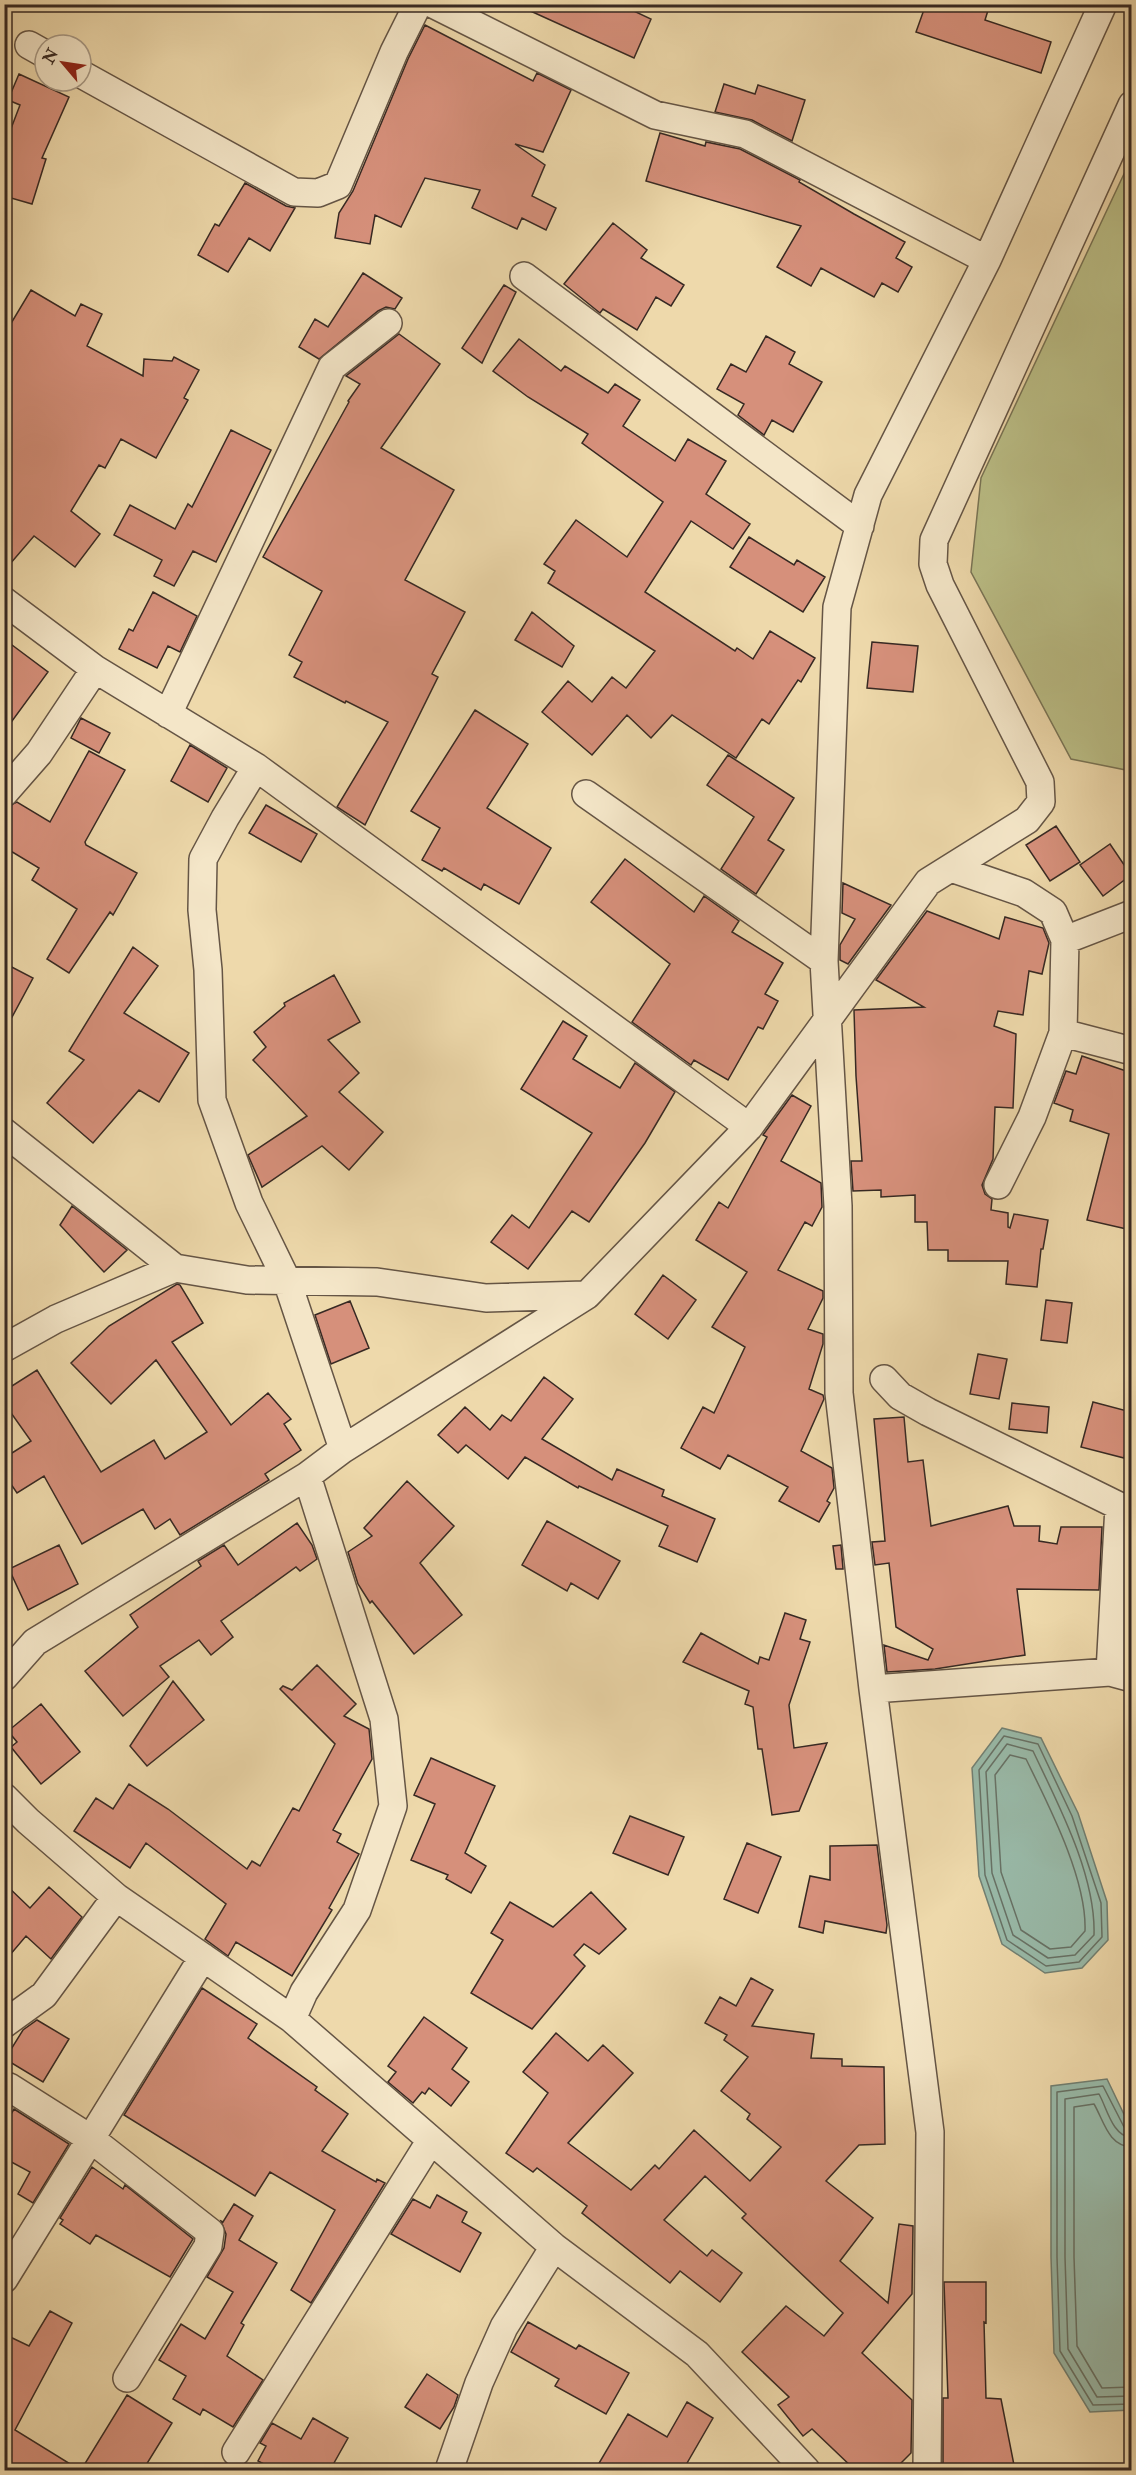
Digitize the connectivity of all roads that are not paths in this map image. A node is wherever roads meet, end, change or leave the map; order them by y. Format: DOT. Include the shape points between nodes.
graph roads {
  1 [pos="418,4"];
  2 [pos="433,4"];
  3 [pos="1095,7"];
  4 [pos="93,81"];
  5 [pos="1131,105"];
  6 [pos="987,260"];
  7 [pos="524,276"];
  8 [pos="388,322"];
  9 [pos="860,526"];
  10 [pos="4,601"];
  11 [pos="95,669"];
  12 [pos="168,714"];
  13 [pos="256,767"];
  14 [pos="4,794"];
  15 [pos="586,794"];
  16 [pos="951,868"];
  17 [pos="1131,914"];
  18 [pos="1065,940"];
  19 [pos="824,960"];
  20 [pos="827,1019"];
  21 [pos="1063,1033"];
  22 [pos="1131,1051"];
  23 [pos="749,1126"];
  24 [pos="4,1132"];
  25 [pos="998,1185"];
  26 [pos="175,1268"];
  27 [pos="287,1281"];
  28 [pos="587,1295"];
  29 [pos="4,1348"];
  30 [pos="884,1379"];
  31 [pos="343,1449"];
  32 [pos="307,1476"];
  33 [pos="1125,1507"];
  34 [pos="1121,1675"];
  35 [pos="4,1677"];
  36 [pos="873,1689"];
  37 [pos="4,1797"];
  38 [pos="116,1897"];
  39 [pos="203,1957"];
  40 [pos="292,2019"];
  41 [pos="4,2024"];
  42 [pos="6,2084"];
  43 [pos="91,2139"];
  44 [pos="431,2140"];
  45 [pos="554,2247"];
  46 [pos="4,2279"];
  47 [pos="127,2378"];
  48 [pos="236,2452"];
  49 [pos="449,2470"];
  50 [pos="806,2470"];
  51 [pos="927,2470"];
  1 -- 4 [label="street" via="338,185 318,193 294,192"];
  2 -- 6 [label="street" via="655,116 745,134"];
  3 -- 6 [label="street"];
  5 -- 16 [label="street" via="934,540 933,564 940,585 1040,782 1041,802 1027,820"];
  6 -- 9 [label="street" via="868,495"];
  7 -- 9 [label="street"];
  8 -- 12 [label="street" via="332,367"];
  9 -- 19 [label="street" via="837,607"];
  10 -- 11 [label="street"];
  11 -- 12 [label="street"];
  11 -- 14 [label="street" via="39,753"];
  12 -- 13 [label="street"];
  13 -- 23 [label="street"];
  13 -- 27 [label="street" via="203,859 212,1100 249,1203"];
  15 -- 19 [label="street"];
  16 -- 18 [label="street" via="1024,893 1053,912"];
  16 -- 20 [label="street" via="927,882"];
  17 -- 18 [label="street"];
  18 -- 21 [label="street"];
  19 -- 20 [label="street"];
  20 -- 23 [label="street"];
  20 -- 36 [label="street" via="838,1206 839,1393"];
  21 -- 22 [label="street"];
  21 -- 25 [label="street" via="1032,1117"];
  23 -- 28 [label="street"];
  24 -- 26 [label="street"];
  26 -- 27 [label="street" via="248,1280"];
  26 -- 29 [label="street" via="56,1319"];
  27 -- 28 [label="street" via="377,1282 486,1298"];
  27 -- 31 [label="street"];
  28 -- 31 [label="street"];
  30 -- 33 [label="street" via="900,1396 928,1412"];
  31 -- 32 [label="street"];
  32 -- 35 [label="street" via="35,1642"];
  32 -- 40 [label="street" via="384,1719 393,1806 357,1910 304,1992"];
  33 -- 34 [label="street"];
  34 -- 36 [label="street"];
  36 -- 51 [label="street" via="930,2132"];
  37 -- 38 [label="street"];
  38 -- 39 [label="street"];
  38 -- 41 [label="street" via="44,1995"];
  39 -- 40 [label="street"];
  39 -- 43 [label="street"];
  40 -- 44 [label="street"];
  42 -- 43 [label="street"];
  43 -- 46 [label="street"];
  43 -- 47 [label="street" via="210,2232 208,2246"];
  44 -- 45 [label="street"];
  44 -- 48 [label="street"];
  45 -- 49 [label="street" via="504,2327 479,2383"];
  45 -- 50 [label="street" via="697,2354"];
}
